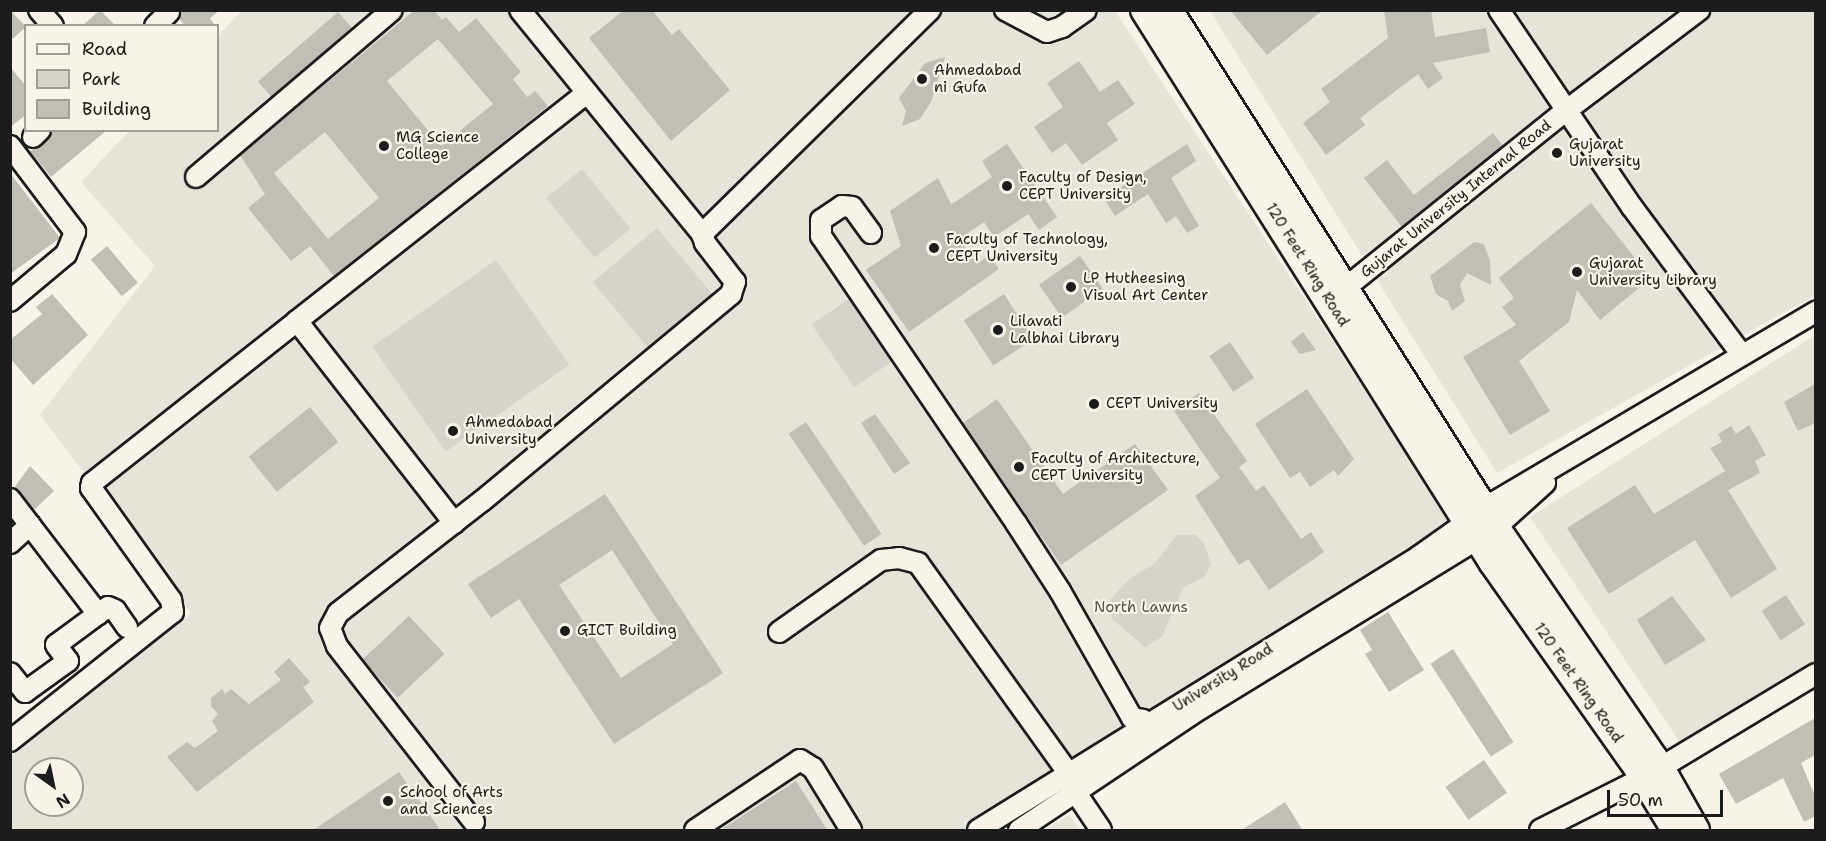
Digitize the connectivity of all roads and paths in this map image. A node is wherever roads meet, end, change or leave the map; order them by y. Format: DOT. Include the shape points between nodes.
graph roads {
  1 [pos="39,10"];
  2 [pos="392,10"];
  3 [pos="520,10"];
  4 [pos="1005,10"];
  5 [pos="1086,10"];
  6 [pos="1144,10"];
  7 [pos="1169,10"];
  8 [pos="1499,10"];
  9 [pos="1699,10"];
  10 [pos="923,13"];
  11 [pos="51,24"];
  12 [pos="587,93"];
  13 [pos="1568,110"];
  14 [pos="10,146"];
  15 [pos="196,177"];
  16 [pos="871,233"];
  17 [pos="702,234"];
  18 [pos="1344,289"];
  19 [pos="10,301"];
  20 [pos="1815,312"];
  21 [pos="297,321"];
  22 [pos="1742,355"];
  23 [pos="10,500"];
  24 [pos="454,523"];
  25 [pos="1481,524"];
  26 [pos="30,525"];
  27 [pos="10,543"];
  28 [pos="98,614"];
  29 [pos="127,627"];
  30 [pos="779,632"];
  31 [pos="10,673"];
  32 [pos="1815,674"];
  33 [pos="1146,725"];
  34 [pos="10,741"];
  35 [pos="1652,773"];
  36 [pos="1067,775"];
  37 [pos="1077,794"];
  38 [pos="474,822"];
  39 [pos="695,831"];
  40 [pos="851,831"];
  41 [pos="978,831"];
  42 [pos="1019,831"];
  43 [pos="1101,831"];
  44 [pos="1540,831"];
  45 [pos="1675,831"];
  46 [pos="1696,831"];
  1 -- 11 [label="street"];
  2 -- 15 [label="street"];
  3 -- 12 [label="street"];
  4 -- 5 [label="street" via="1047,32 1062,27"];
  6 -- 25 [label="main road, 120 Feet Ring Road" via="1406,421"];
  7 -- 18 [label="main road, 120 Feet Ring Road"];
  8 -- 13 [label="street, Gujarat University Internal Road"];
  9 -- 13 [label="street, Gujarat University Internal Road"];
  10 -- 17 [label="street"];
  12 -- 17 [label="street"];
  12 -- 21 [label="street"];
  13 -- 18 [label="street, Gujarat University Internal Road"];
  13 -- 22 [label="street, Gujarat University Internal Road" via="1632,207"];
  14 -- 19 [label="street" via="75,232 66,254"];
  16 -- 33 [label="street" via="852,207 842,206 821,220 821,236 1060,591 1132,718 1143,720"];
  17 -- 24 [label="street" via="735,282 731,294"];
  18 -- 25 [label="main road, 120 Feet Ring Road"];
  20 -- 22 [label="street"];
  21 -- 24 [label="street"];
  21 -- 34 [label="street" via="92,483 91,488 171,600 173,612"];
  22 -- 25 [label="street" via="1572,459"];
  23 -- 26 [label="street"];
  24 -- 38 [label="street" via="338,613 330,628 358,676"];
  25 -- 33 [label="street, University Road" via="1436,545"];
  25 -- 35 [label="main road, 120 Feet Ring Road"];
  25 -- 37 [label="street, University Road"];
  26 -- 27 [label="street"];
  26 -- 28 [label="street"];
  28 -- 29 [label="street" via="108,607 115,610"];
  28 -- 31 [label="street" via="56,645 72,667 25,692"];
  30 -- 36 [label="street" via="881,560 899,558 918,563"];
  32 -- 35 [label="street"];
  33 -- 36 [label="street, University Road"];
  35 -- 44 [label="street"];
  35 -- 45 [label="main road, 120 Feet Ring Road"];
  35 -- 46 [label="main road, 120 Feet Ring Road"];
  36 -- 37 [label="street"];
  36 -- 41 [label="street, University Road"];
  37 -- 42 [label="street, University Road"];
  37 -- 43 [label="street"];
  39 -- 40 [label="street" via="800,760 813,768"];
}
